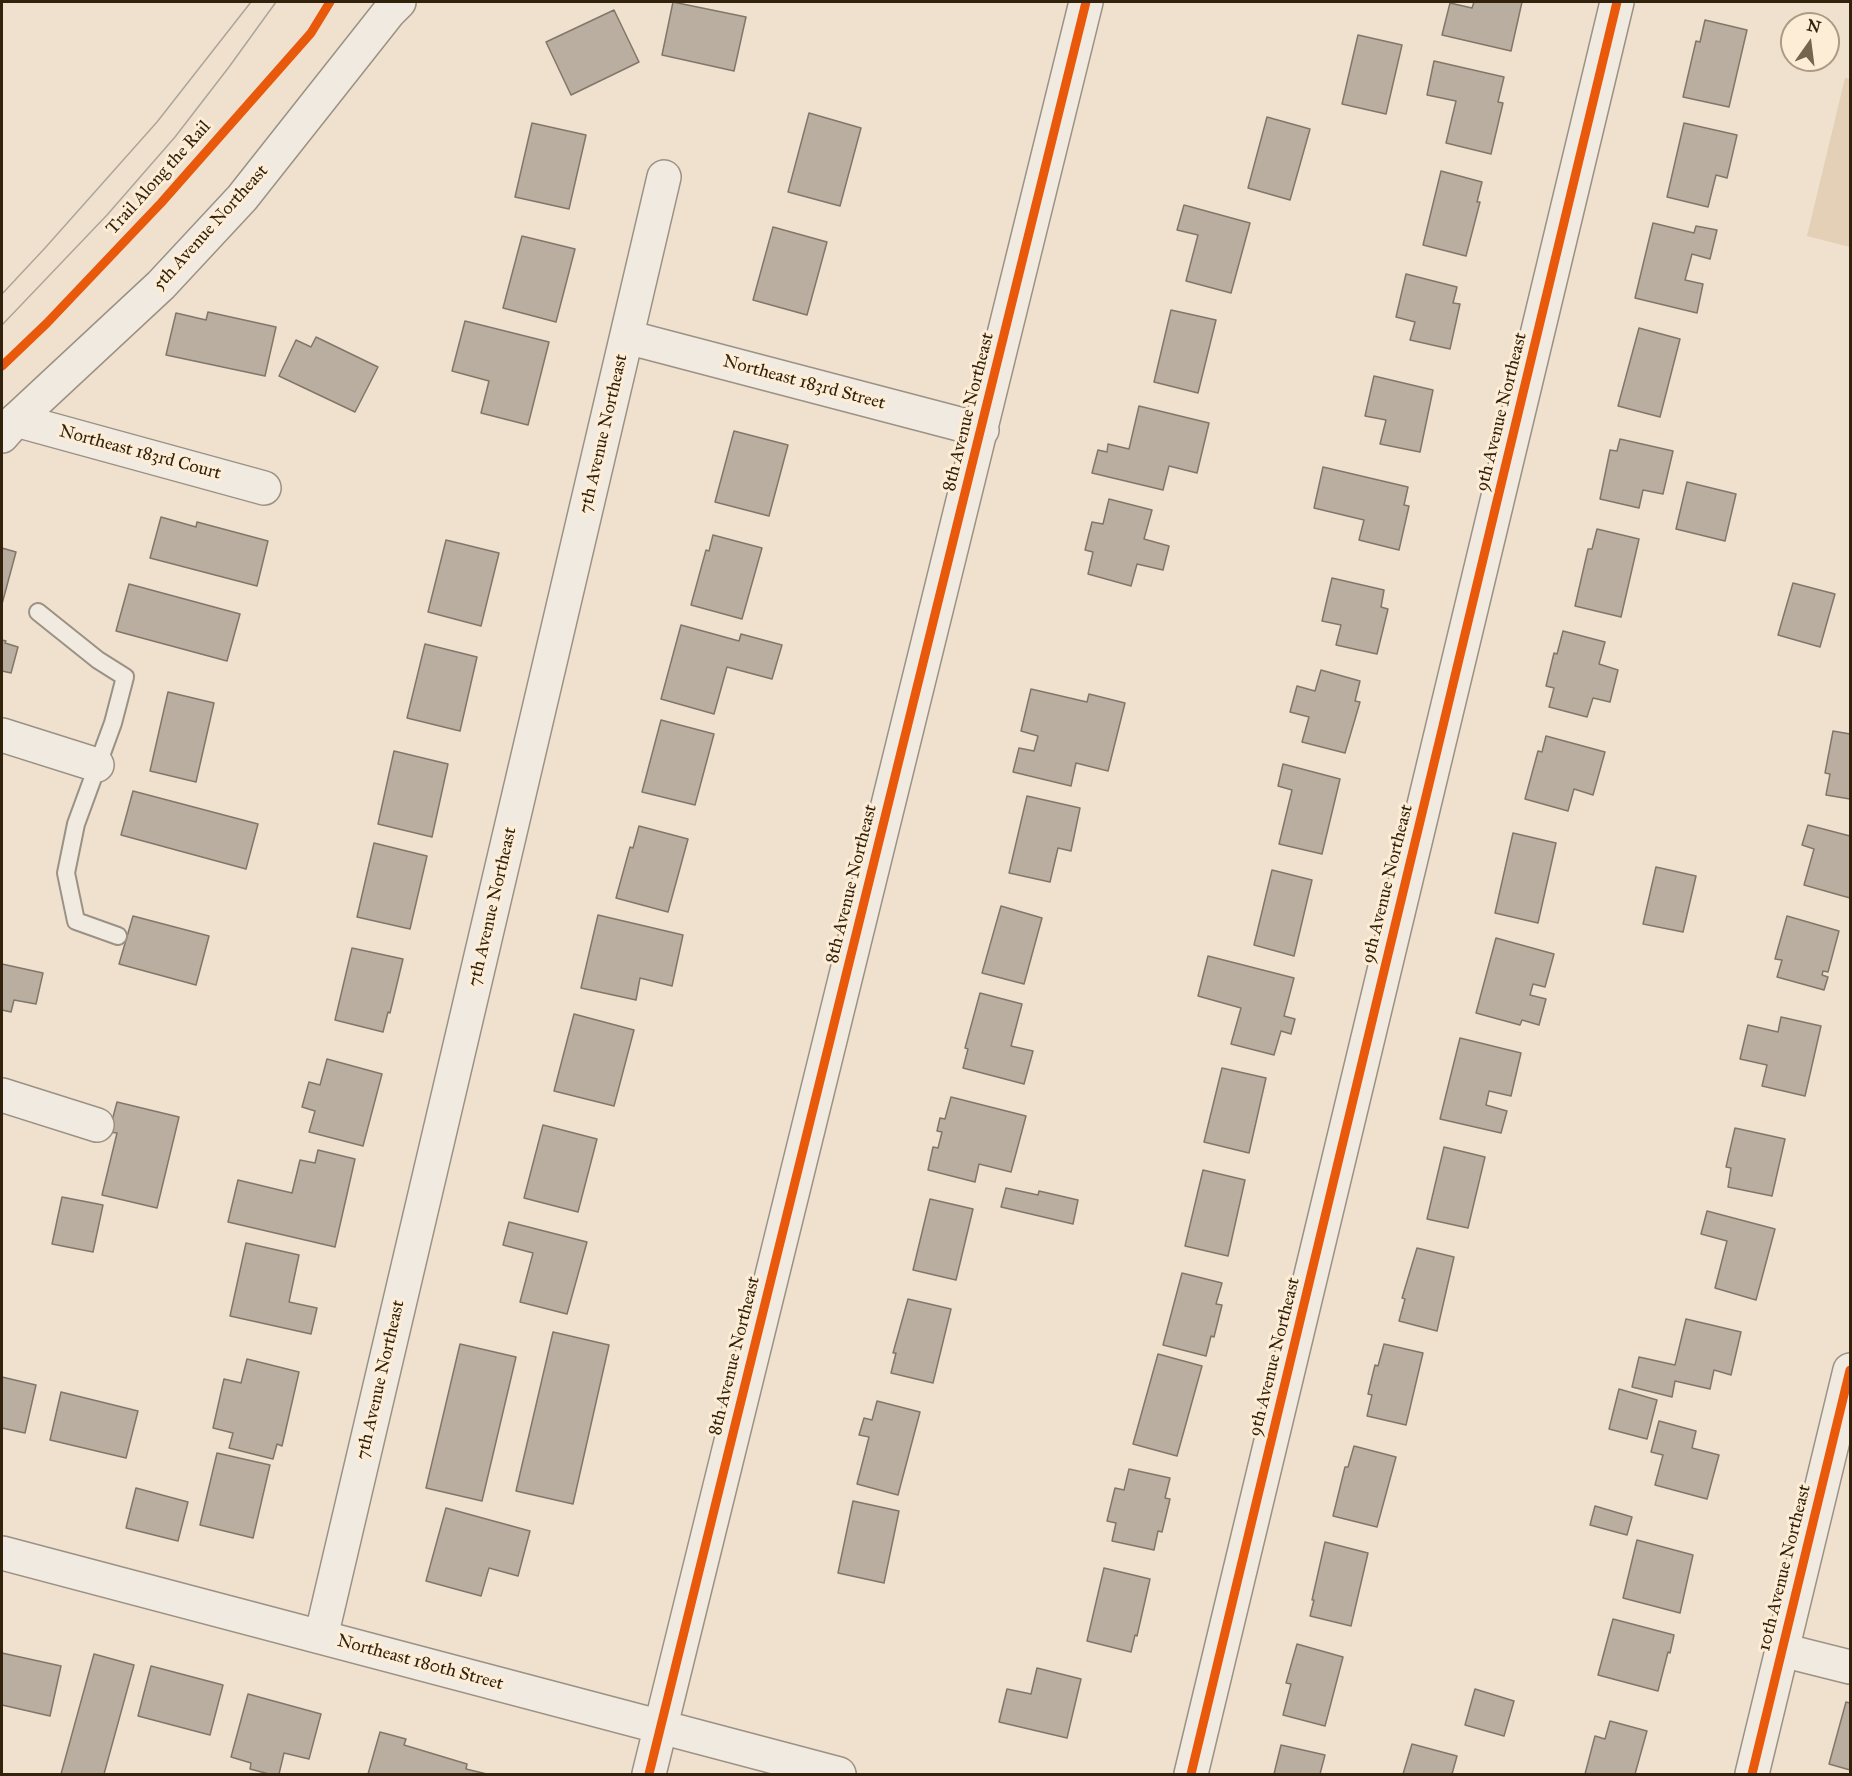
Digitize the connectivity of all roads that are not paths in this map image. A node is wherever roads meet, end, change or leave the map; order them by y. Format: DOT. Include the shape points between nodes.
graph roads {
  1 [pos="399,2"];
  2 [pos="1086,2"];
  3 [pos="1617,2"];
  4 [pos="664,177"];
  5 [pos="627,337"];
  6 [pos="9,428"];
  7 [pos="982,430"];
  8 [pos="264,488"];
  9 [pos="38,612"];
  10 [pos="2,735"];
  11 [pos="97,765"];
  12 [pos="118,936"];
  13 [pos="2,1095"];
  14 [pos="96,1125"];
  15 [pos="1851,1370"];
  16 [pos="2,1553"];
  17 [pos="321,1637"];
  18 [pos="1782,1650"];
  19 [pos="1851,1667"];
  20 [pos="660,1727"];
  21 [pos="649,1774"];
  22 [pos="839,1774"];
  23 [pos="1191,1774"];
  24 [pos="1752,1774"];
  1 -- 6 [label="street, 5th Avenue Northeast" via="242,198 161,285"];
  2 -- 7 [label="street, 8th Avenue Northeast"];
  3 -- 23 [label="street, 9th Avenue Northeast"];
  4 -- 5 [label="street, 7th Avenue Northeast"];
  5 -- 7 [label="street, Northeast 183rd Street"];
  5 -- 17 [label="street, 7th Avenue Northeast"];
  6 -- 8 [label="street, Northeast 183rd Court"];
  7 -- 20 [label="street, 8th Avenue Northeast"];
  9 -- 11 [label="lane" via="125,677"];
  10 -- 11 [label="street"];
  11 -- 12 [label="lane" via="76,824 66,873 76,921"];
  13 -- 14 [label="street"];
  15 -- 18 [label="street, 10th Avenue Northeast"];
  16 -- 17 [label="street, Northeast 180th Street"];
  17 -- 20 [label="street, Northeast 180th Street"];
  18 -- 19 [label="street"];
  18 -- 24 [label="street, 10th Avenue Northeast"];
  20 -- 21 [label="street, 8th Avenue Northeast"];
  20 -- 22 [label="street, Northeast 180th Street"];
}
